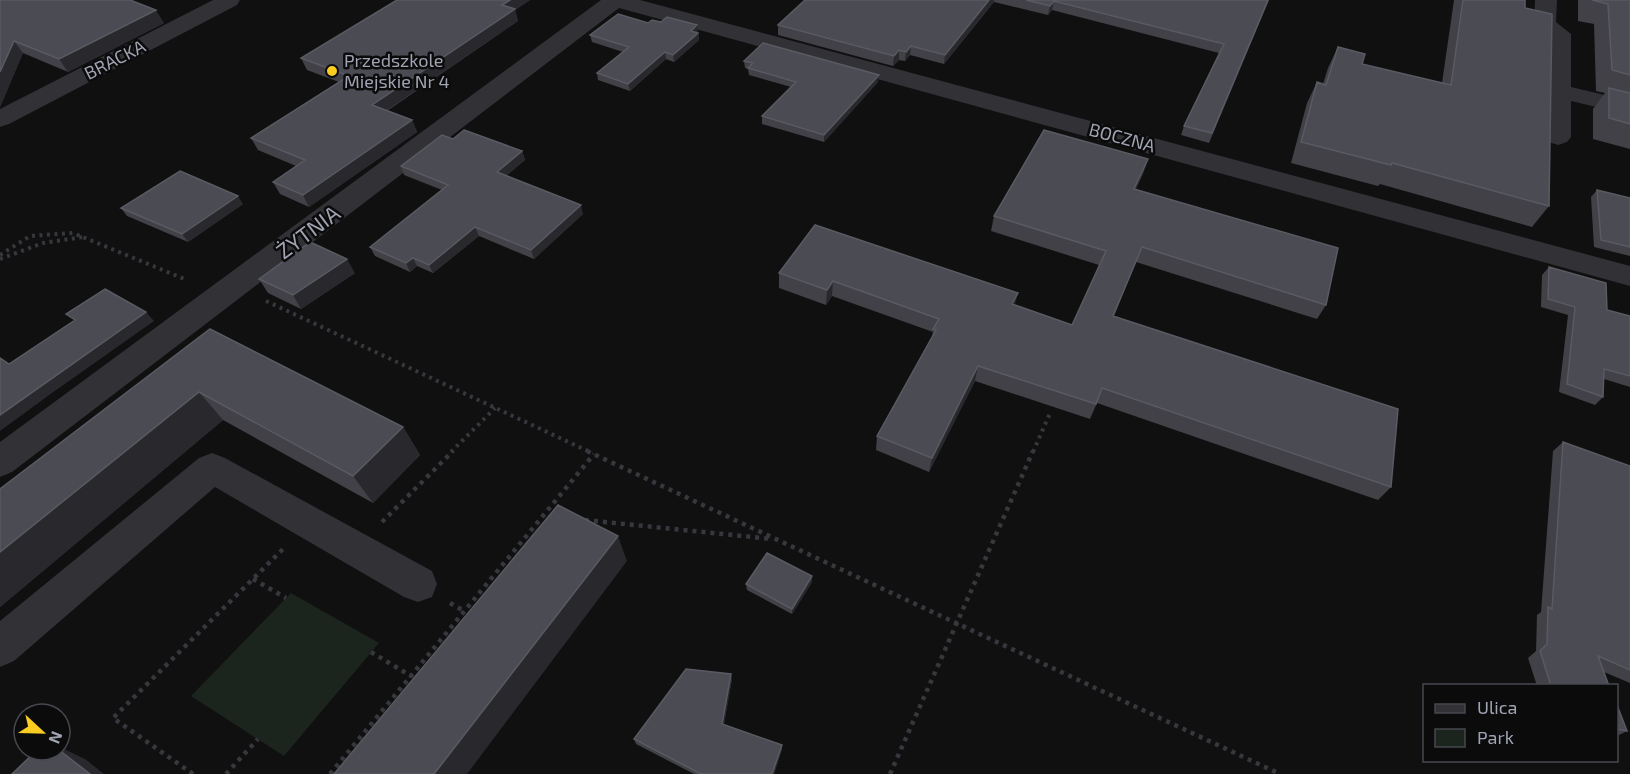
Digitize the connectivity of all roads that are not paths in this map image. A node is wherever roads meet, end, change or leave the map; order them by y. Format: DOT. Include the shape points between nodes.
graph roads {
  1 [pos="229,0"];
  2 [pos="615,0"];
  3 [pos="1546,0"];
  4 [pos="1559,91"];
  5 [pos="1630,108"];
  6 [pos="0,119"];
  7 [pos="1558,137"];
  8 [pos="1630,276"];
  9 [pos="0,462"];
  10 [pos="418,584"];
  11 [pos="0,647"];
  1 -- 6 [label="street, BRACKA"];
  2 -- 8 [label="street, BOCZNA"];
  2 -- 9 [label="street, ŻYTNIA"];
  3 -- 4 [label="street" via="1545,25 1560,34"];
  4 -- 5 [label="street"];
  4 -- 7 [label="street"];
  10 -- 11 [label="street" via="212,468"];
}
